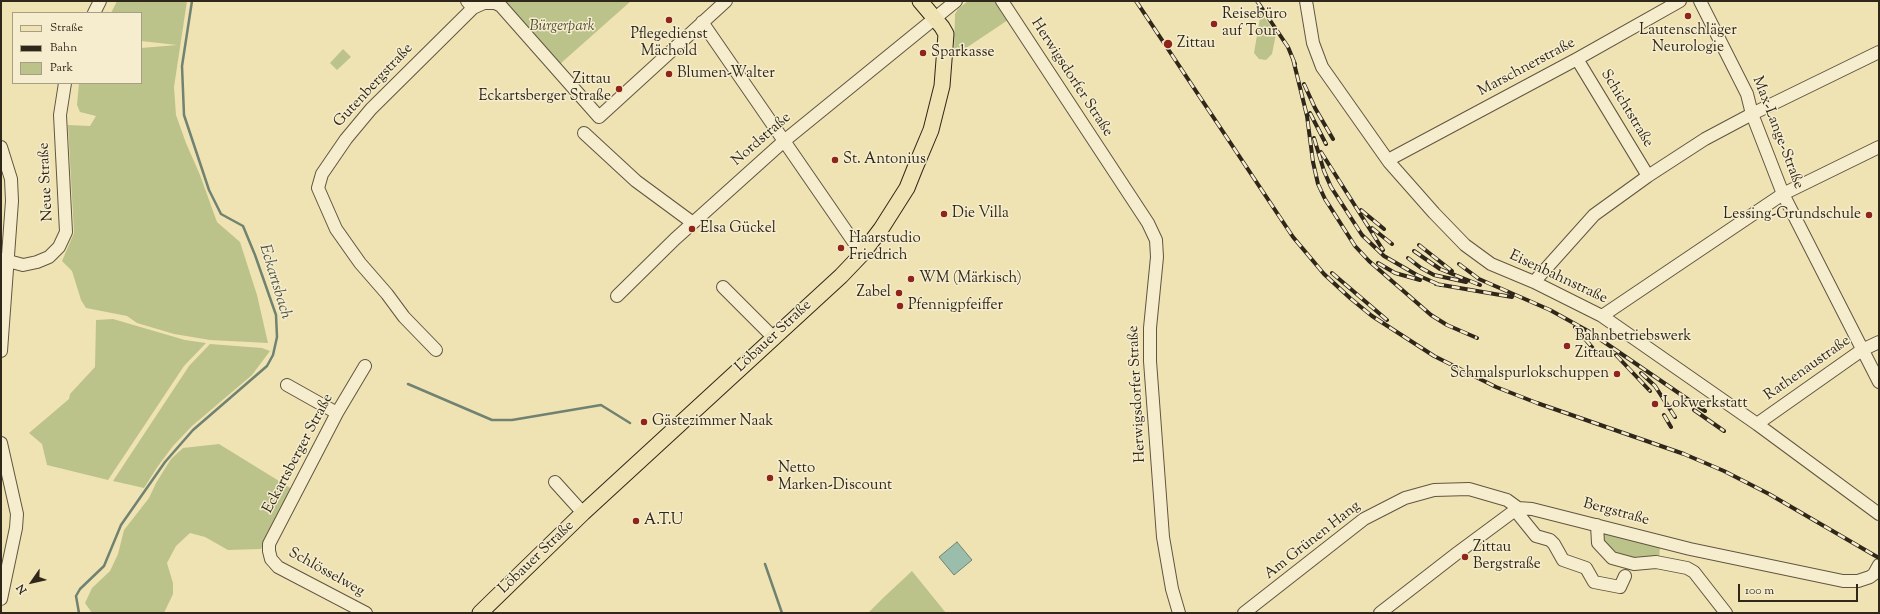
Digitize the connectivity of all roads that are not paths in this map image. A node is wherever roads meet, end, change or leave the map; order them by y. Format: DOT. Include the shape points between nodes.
graph roads {
  1 [pos="100,1"];
  2 [pos="726,1"];
  3 [pos="920,1"];
  4 [pos="1002,1"];
  5 [pos="1306,1"];
  6 [pos="1680,1"];
  7 [pos="1700,1"];
  8 [pos="470,5"];
  9 [pos="946,7"];
  10 [pos="94,12"];
  11 [pos="702,22"];
  12 [pos="1879,52"];
  13 [pos="1577,59"];
  14 [pos="65,84"];
  15 [pos="1752,114"];
  16 [pos="584,133"];
  17 [pos="784,141"];
  18 [pos="1,147"];
  19 [pos="1879,147"];
  20 [pos="1389,162"];
  21 [pos="1648,176"];
  22 [pos="1783,194"];
  23 [pos="693,223"];
  24 [pos="862,254"];
  25 [pos="5,260"];
  26 [pos="1534,282"];
  27 [pos="723,287"];
  28 [pos="617,296"];
  29 [pos="1602,316"];
  30 [pos="773,337"];
  31 [pos="1879,342"];
  32 [pos="436,350"];
  33 [pos="1862,350"];
  34 [pos="1,351"];
  35 [pos="365,366"];
  36 [pos="1879,382"];
  37 [pos="287,385"];
  38 [pos="337,413"];
  39 [pos="1757,424"];
  40 [pos="1,443"];
  41 [pos="555,482"];
  42 [pos="1517,509"];
  43 [pos="583,513"];
  44 [pos="1879,514"];
  45 [pos="1596,525"];
  46 [pos="272,559"];
  47 [pos="1877,572"];
  48 [pos="1625,576"];
  49 [pos="1,598"];
  50 [pos="366,613"];
  51 [pos="480,613"];
  52 [pos="1179,613"];
  53 [pos="1244,613"];
  54 [pos="1380,613"];
  55 [pos="1726,613"];
  1 -- 10 [label="street"];
  2 -- 11 [label="street"];
  3 -- 9 [label="main road, Löbauer Straße"];
  4 -- 52 [label="street, Herwigsdorfer Straße" via="1148,223 1156,240 1157,257 1150,316 1150,361 1163,537"];
  5 -- 20 [label="street, Eisenbahnstraße" via="1312,43 1322,67"];
  6 -- 13 [label="street, Marschnerstraße"];
  7 -- 15 [label="street, Max-Lange-Straße" via="1747,94"];
  8 -- 11 [label="street" via="490,2 501,6 599,116"];
  8 -- 32 [label="street, Gutenbergstraße" via="371,109 346,139 322,174 318,188 336,229 360,263 404,317"];
  9 -- 17 [label="street, Nordstraße"];
  9 -- 24 [label="main road, Löbauer Straße" via="942,86 930,130 907,188"];
  11 -- 17 [label="street"];
  12 -- 15 [label="street"];
  13 -- 20 [label="street, Marschnerstraße" via="1390,159"];
  13 -- 21 [label="street, Schichtstraße"];
  14 -- 25 [label="street, Neue Straße" via="60,115 66,232 59,247 49,257 23,265"];
  15 -- 21 [label="street" via="1705,139"];
  15 -- 22 [label="street, Max-Lange-Straße"];
  16 -- 23 [label="street" via="636,181"];
  17 -- 23 [label="street, Nordstraße"];
  17 -- 24 [label="street"];
  18 -- 25 [label="street" via="12,179"];
  19 -- 22 [label="street"];
  20 -- 26 [label="street, Eisenbahnstraße" via="1465,245 1491,264"];
  21 -- 26 [label="street" via="1594,215"];
  22 -- 29 [label="street"];
  22 -- 33 [label="street, Max-Lange-Straße"];
  23 -- 28 [label="street, Nordstraße"];
  24 -- 30 [label="main road, Löbauer Straße"];
  25 -- 34 [label="street"];
  26 -- 29 [label="street, Eisenbahnstraße"];
  27 -- 30 [label="street"];
  29 -- 39 [label="street, Eisenbahnstraße"];
  30 -- 43 [label="main road, Löbauer Straße"];
  31 -- 33 [label="street, Rathenaustraße"];
  33 -- 36 [label="street, Max-Lange-Straße"];
  33 -- 39 [label="street, Rathenaustraße"];
  35 -- 38 [label="street, Eckartsberger Straße"];
  37 -- 38 [label="street"];
  38 -- 46 [label="street, Eckartsberger Straße" via="270,544"];
  39 -- 44 [label="street, Eisenbahnstraße"];
  40 -- 49 [label="street" via="17,514"];
  41 -- 43 [label="street"];
  42 -- 45 [label="street, Bergstraße" via="1532,509"];
  42 -- 48 [label="street" via="1536,536 1550,540 1563,560 1586,568 1594,582 1620,587"];
  42 -- 53 [label="street, Am Grünen Hang" via="1507,500 1469,489 1434,490 1404,498 1364,519"];
  42 -- 54 [label="street"];
  43 -- 51 [label="main road, Löbauer Straße"];
  45 -- 47 [label="street, Bergstraße" via="1690,549 1843,581 1858,581"];
  45 -- 55 [label="street" via="1598,543 1612,558 1634,564 1656,562 1687,568 1694,572"];
  46 -- 50 [label="street, Schlösselweg" via="278,567"];
}
